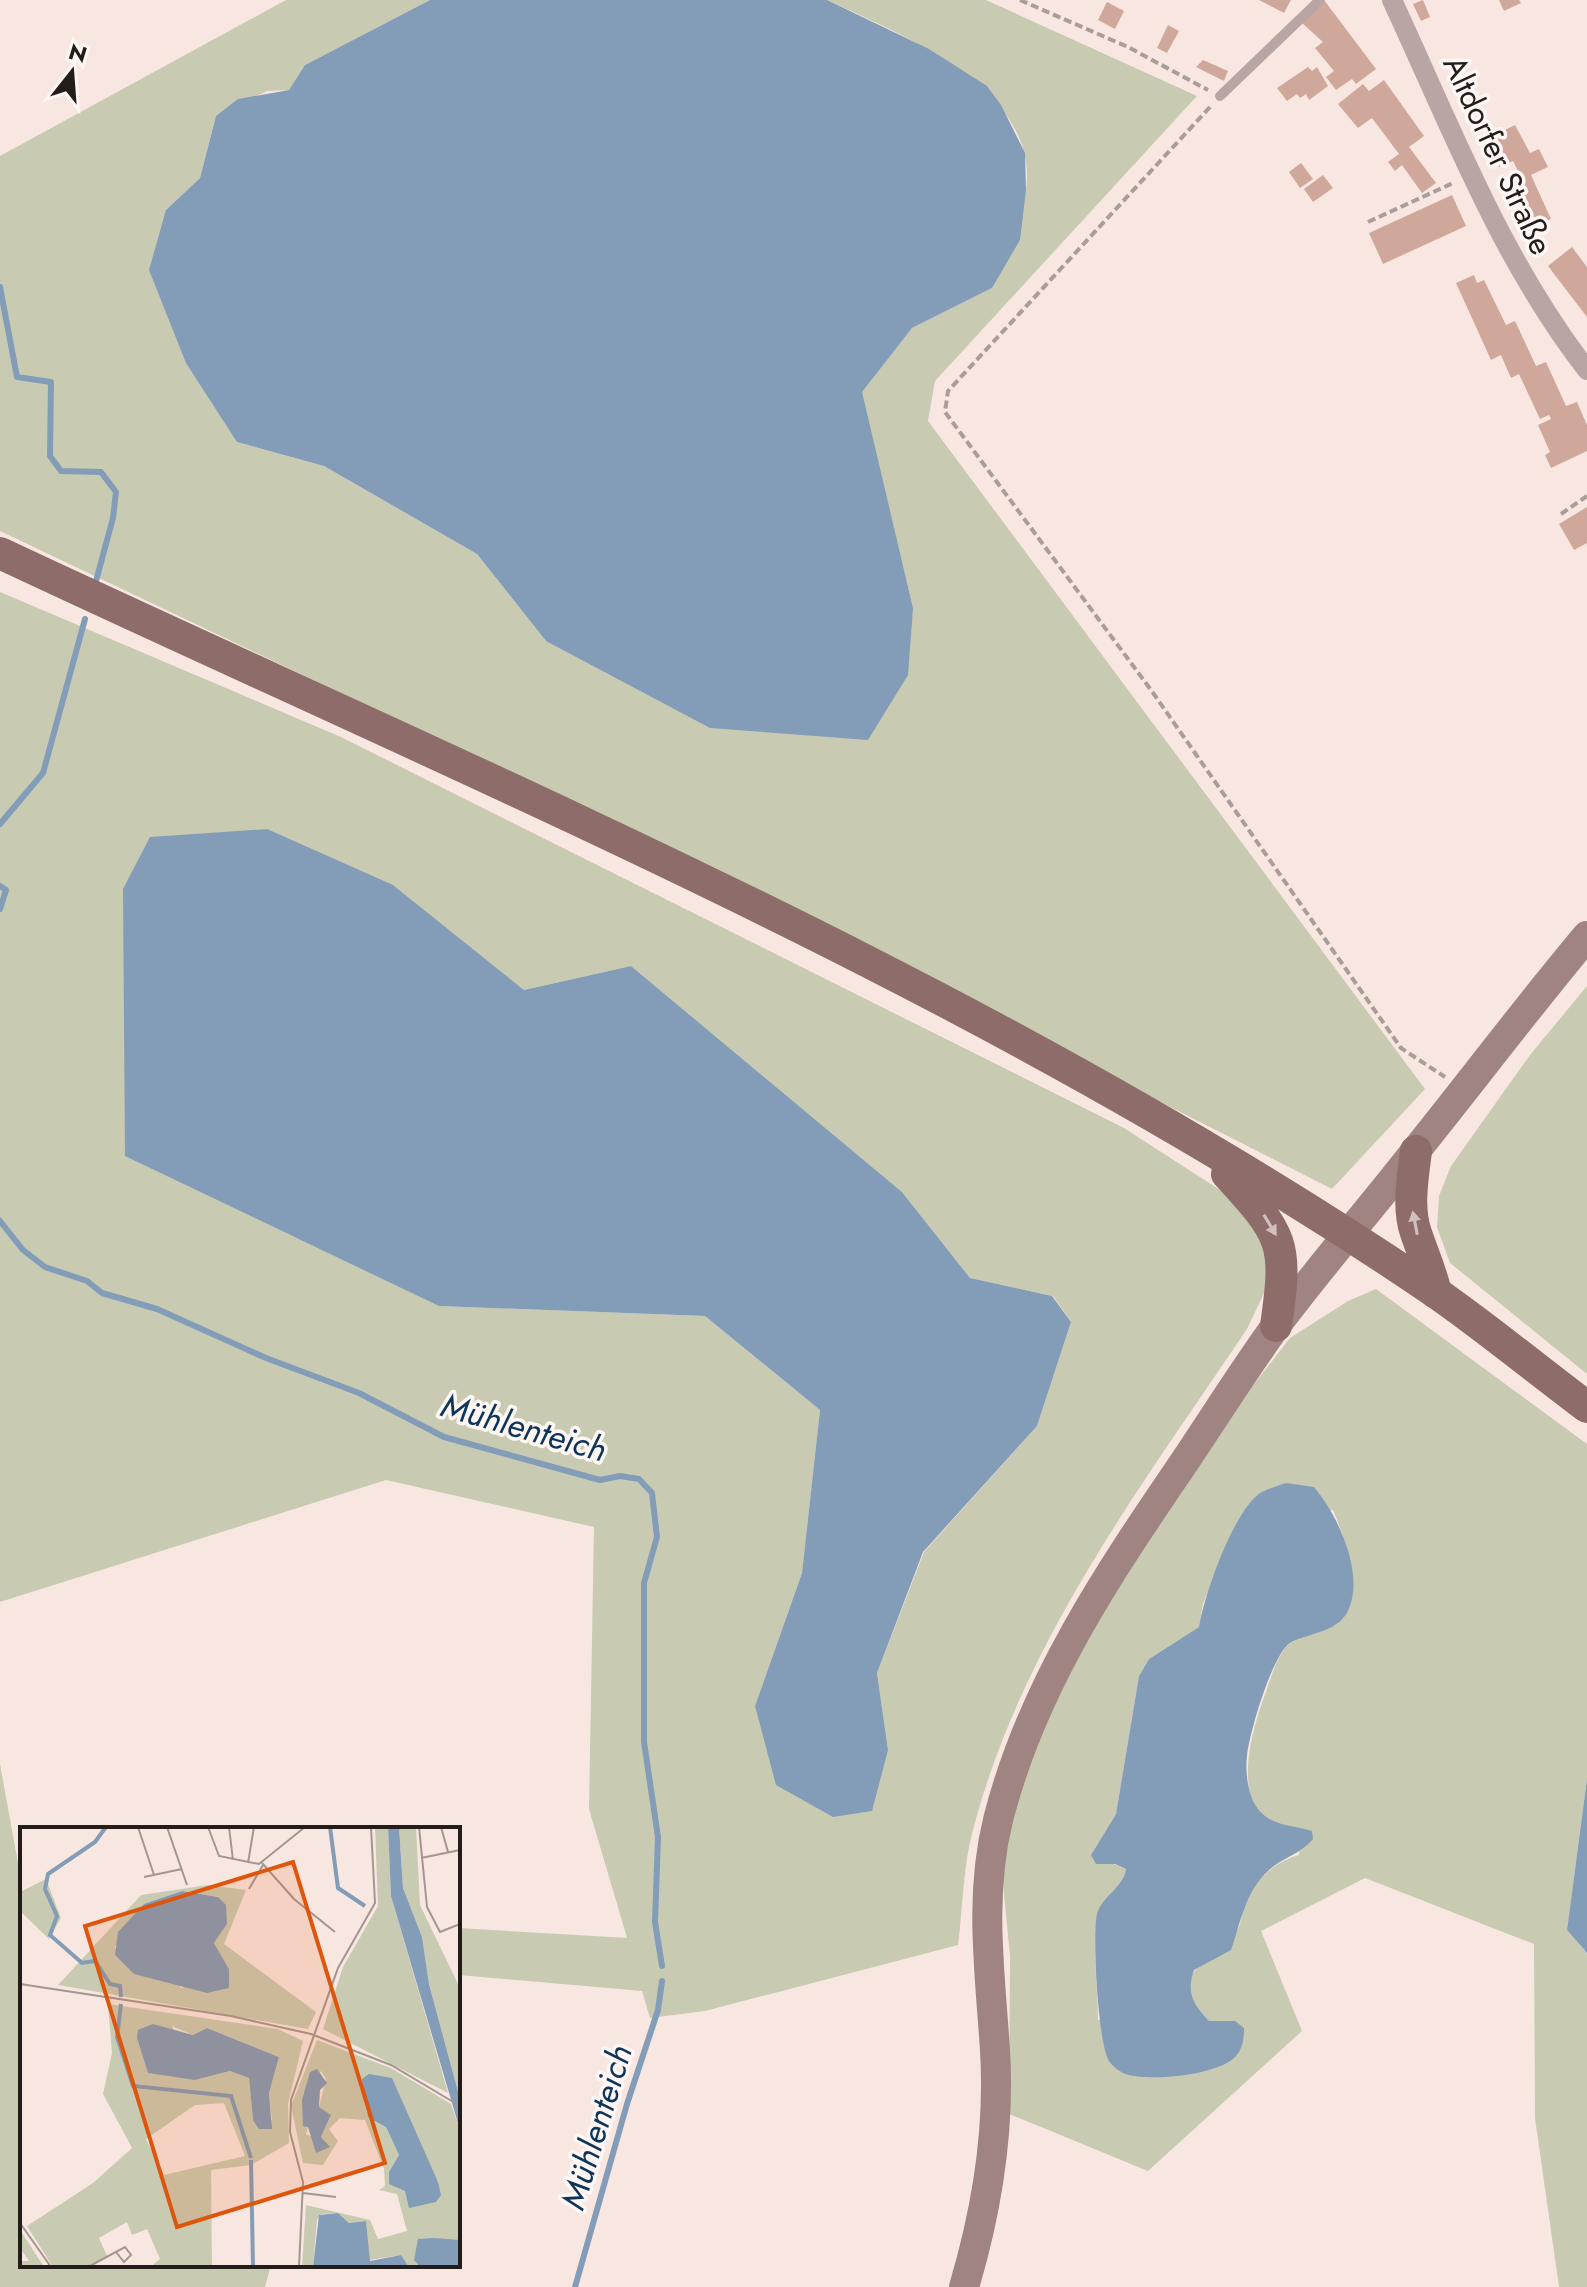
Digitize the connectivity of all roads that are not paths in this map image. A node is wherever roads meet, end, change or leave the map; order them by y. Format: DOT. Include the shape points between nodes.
graph roads {
  1 [pos="1320,0"];
  2 [pos="1392,0"];
  3 [pos="1220,96"];
  4 [pos="1587,370"];
  5 [pos="0,553"];
  6 [pos="1587,936"];
  7 [pos="1201,1145"];
  8 [pos="1416,1151"];
  9 [pos="1346,1234"];
  10 [pos="1436,1293"];
  11 [pos="1276,1326"];
  12 [pos="1587,1407"];
  13 [pos="964,2287"];
  1 -- 3 [label="lane"];
  2 -- 4 [label="street, Altdorfer Straße" via="1513,261"];
  5 -- 7 [label="main road" via="825,939"];
  6 -- 8 [label="main road"];
  7 -- 9 [label="main road"];
  7 -- 11 [label="main road, one-way" via="1270,1221 1282,1248"];
  8 -- 9 [label="main road"];
  10 -- 8 [label="main road, one-way" via="1415,1231"];
  9 -- 10 [label="main road"];
  9 -- 11 [label="main road"];
  10 -- 12 [label="main road"];
  11 -- 13 [label="main road" via="1112,1568 1023,1737 988,1872 994,2132 990,2178"];
}
